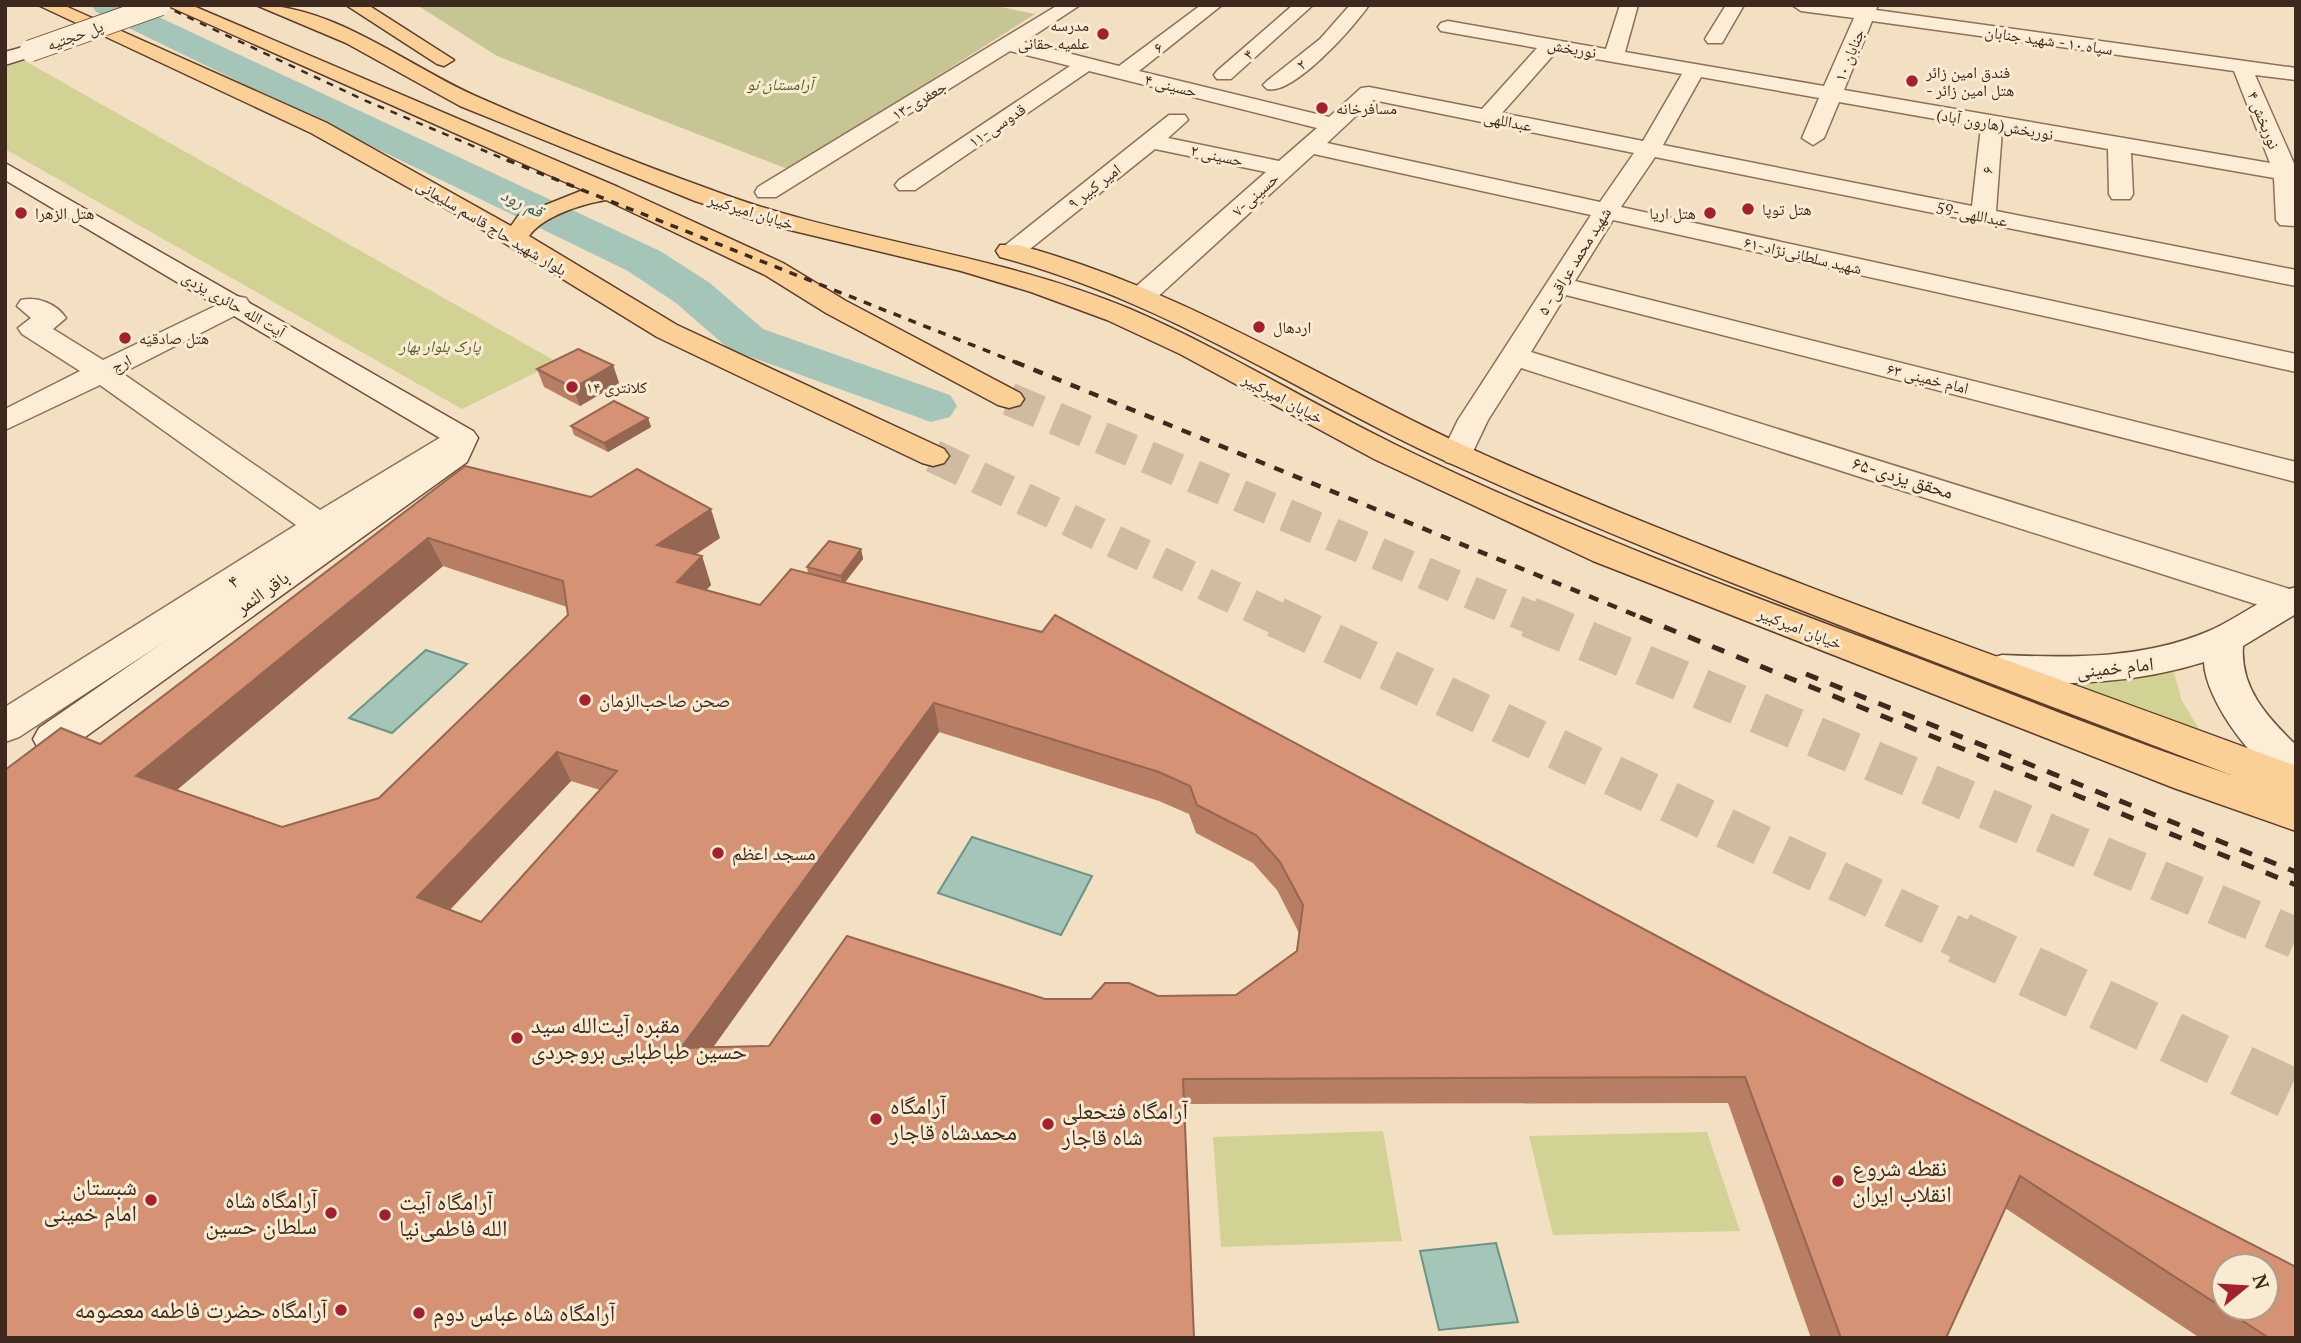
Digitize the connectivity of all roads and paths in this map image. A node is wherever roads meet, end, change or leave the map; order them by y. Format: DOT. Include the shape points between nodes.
graph roads {
  1 [pos="47,5"];
  2 [pos="138,5"];
  3 [pos="160,5"];
  4 [pos="175,5"];
  5 [pos="265,5"];
  6 [pos="295,5"];
  7 [pos="355,5"];
  8 [pos="1071,5"];
  9 [pos="1213,5"];
  10 [pos="1304,5"];
  11 [pos="1360,5"];
  12 [pos="1629,5"];
  13 [pos="1735,5"];
  14 [pos="1801,5"];
  15 [pos="1868,10"];
  16 [pos="1448,27"];
  17 [pos="353,39"];
  18 [pos="1715,39"];
  19 [pos="1551,44"];
  20 [pos="1010,45"];
  21 [pos="14,52"];
  22 [pos="1614,56"];
  23 [pos="1086,64"];
  24 [pos="2242,67"];
  25 [pos="1695,70"];
  26 [pos="1123,73"];
  27 [pos="2296,74"];
  28 [pos="1224,75"];
  29 [pos="1274,85"];
  30 [pos="1368,93"];
  31 [pos="1833,96"];
  32 [pos="1488,116"];
  33 [pos="1177,120"];
  34 [pos="1992,123"];
  35 [pos="1332,125"];
  36 [pos="1813,138"];
  37 [pos="1151,141"];
  38 [pos="2119,145"];
  39 [pos="1310,146"];
  40 [pos="1648,149"];
  41 [pos="1283,169"];
  42 [pos="5,170"];
  43 [pos="2291,174"];
  44 [pos="907,185"];
  45 [pos="576,188"];
  46 [pos="766,192"];
  47 [pos="2121,194"];
  48 [pos="1606,211"];
  49 [pos="1983,216"];
  50 [pos="2289,220"];
  51 [pos="517,224"];
  52 [pos="1011,251"];
  53 [pos="2296,278"];
  54 [pos="1560,285"];
  55 [pos="1142,296"];
  56 [pos="236,304"];
  57 [pos="31,306"];
  58 [pos="1514,356"];
  59 [pos="2296,363"];
  60 [pos="102,372"];
  61 [pos="1009,399"];
  62 [pos="5,421"];
  63 [pos="462,438"];
  64 [pos="1457,455"];
  65 [pos="933,456"];
  66 [pos="2296,472"];
  67 [pos="319,525"];
  68 [pos="2293,601"];
  69 [pos="2224,639"];
  70 [pos="2002,669"];
  71 [pos="27,742"];
  72 [pos="2296,770"];
  73 [pos="2247,781"];
  74 [pos="2296,783"];
  75 [pos="2296,814"];
  1 -- 51 [label="main road, بلوار شهید حاج قاسم سلیمانی" via="319,128 479,217"];
  2 -- 21 [label="street, پل حجتیه"];
  3 -- 21 [label="street, پل حجتیه, bridge"];
  4 -- 45 [label="main road"];
  5 -- 17 [label="main road, خیابان امیرکبیر"];
  6 -- 17 [label="main road"];
  7 -- 46 [label="main road, خیابان امیرکبیر" via="496,89 628,147"];
  8 -- 20 [label="street, جعفری-۱۳"];
  9 -- 26 [label="street, ۶"];
  10 -- 28 [label="street, ۴"];
  11 -- 29 [label="street, ۲" via="1327,43"];
  12 -- 22 [label="street"];
  13 -- 18 [label="street"];
  14 -- 15 [label="street, سپاه ۱۰ - شهید جنابان"];
  15 -- 24 [label="street, سپاه ۱۰ - شهید جنابان"];
  15 -- 31 [label="street, جنابان ۱۰"];
  16 -- 19 [label="street, نوربخش"];
  17 -- 73 [label="main road, خیابان امیرکبیر" via="468,101 704,196 778,220 969,265 1117,314 1376,448 1605,553"];
  19 -- 22 [label="street, نوربخش"];
  19 -- 32 [label="street"];
  20 -- 23 [label="street, حسینی ۴"];
  20 -- 46 [label="street, جعفری-۱۳"];
  22 -- 25 [label="street, نوربخش"];
  23 -- 26 [label="street, حسینی ۴"];
  23 -- 44 [label="street, قدوسی-۱۱"];
  24 -- 27 [label="street, سپاه ۱۰ - شهید جنابان"];
  24 -- 43 [label="street, نوربخش ۴"];
  25 -- 31 [label="street, نوربخش(هارون آباد)"];
  25 -- 40 [label="street, شهید محمد عراقی- ۵"];
  26 -- 35 [label="street, حسینی ۴"];
  30 -- 32 [label="street, عبداللهی"];
  30 -- 35 [label="street, حسینی-۷"];
  31 -- 34 [label="street, نوربخش(هارون آباد)"];
  31 -- 36 [label="street, جنابان ۱۰"];
  32 -- 40 [label="street, عبداللهی"];
  33 -- 37 [label="street, امیر کبیر ۹"];
  34 -- 38 [label="street, نوربخش(هارون آباد)"];
  34 -- 49 [label="street, ۶"];
  35 -- 39 [label="street, حسینی-۷"];
  37 -- 41 [label="street, حسینی ۲"];
  37 -- 52 [label="street, امیر کبیر ۹"];
  38 -- 43 [label="street, نوربخش(هارون آباد)"];
  38 -- 47 [label="street"];
  39 -- 41 [label="street, حسینی-۷"];
  39 -- 48 [label="street, شهید سلطانی‌نژاد-۶۱"];
  40 -- 48 [label="street, شهید محمد عراقی- ۵"];
  40 -- 49 [label="street, عبداللهی-59"];
  41 -- 55 [label="street, حسینی-۷"];
  42 -- 56 [label="street, آیت الله‌ حائری‌ یزدی"];
  43 -- 50 [label="street, نوربخش ۴"];
  45 -- 51 [label="main road"];
  45 -- 61 [label="main road" via="609,192 774,269"];
  46 -- 52 [label="main road, خیابان امیرکبیر"];
  48 -- 54 [label="street, شهید محمد عراقی- ۵"];
  48 -- 59 [label="street, شهید سلطانی‌نژاد-۶۱"];
  49 -- 53 [label="street, عبداللهی-59"];
  51 -- 65 [label="main road, بلوار شهید حاج قاسم سلیمانی" via="667,331"];
  52 -- 55 [label="main road, خیابان امیرکبیر" via="1070,267"];
  54 -- 58 [label="street, شهید محمد عراقی- ۵"];
  54 -- 66 [label="street, امام خمینی ۶۳"];
  55 -- 64 [label="main road, خیابان امیرکبیر"];
  56 -- 60 [label="street, ارج"];
  56 -- 63 [label="street, آیت الله‌ حائری‌ یزدی"];
  57 -- 60 [label="street" via="52,318 32,328"];
  58 -- 64 [label="street, شهید محمد عراقی- ۵"];
  58 -- 68 [label="street, محقق یزدی-۶۵"];
  60 -- 62 [label="street, ارج"];
  60 -- 67 [label="street"];
  63 -- 67 [label="street, ۴"];
  63 -- 71 [label="street, باقر النمر" via="456,455"];
  64 -- 70 [label="main road, خیابان امیرکبیر" via="1620,527"];
  67 -- 71 [label="street, ۴"];
  68 -- 69 [label="street, امام خمینی"];
  69 -- 70 [label="street, امام خمینی" via="2165,662 2089,672"];
  69 -- 72 [label="street" via="2223,670 2239,707"];
  70 -- 73 [label="main road, خیابان امیرکبیر"];
  73 -- 74 [label="main road, خیابان امیرکبیر"];
  73 -- 75 [label="main road, خیابان امیرکبیر"];
}
